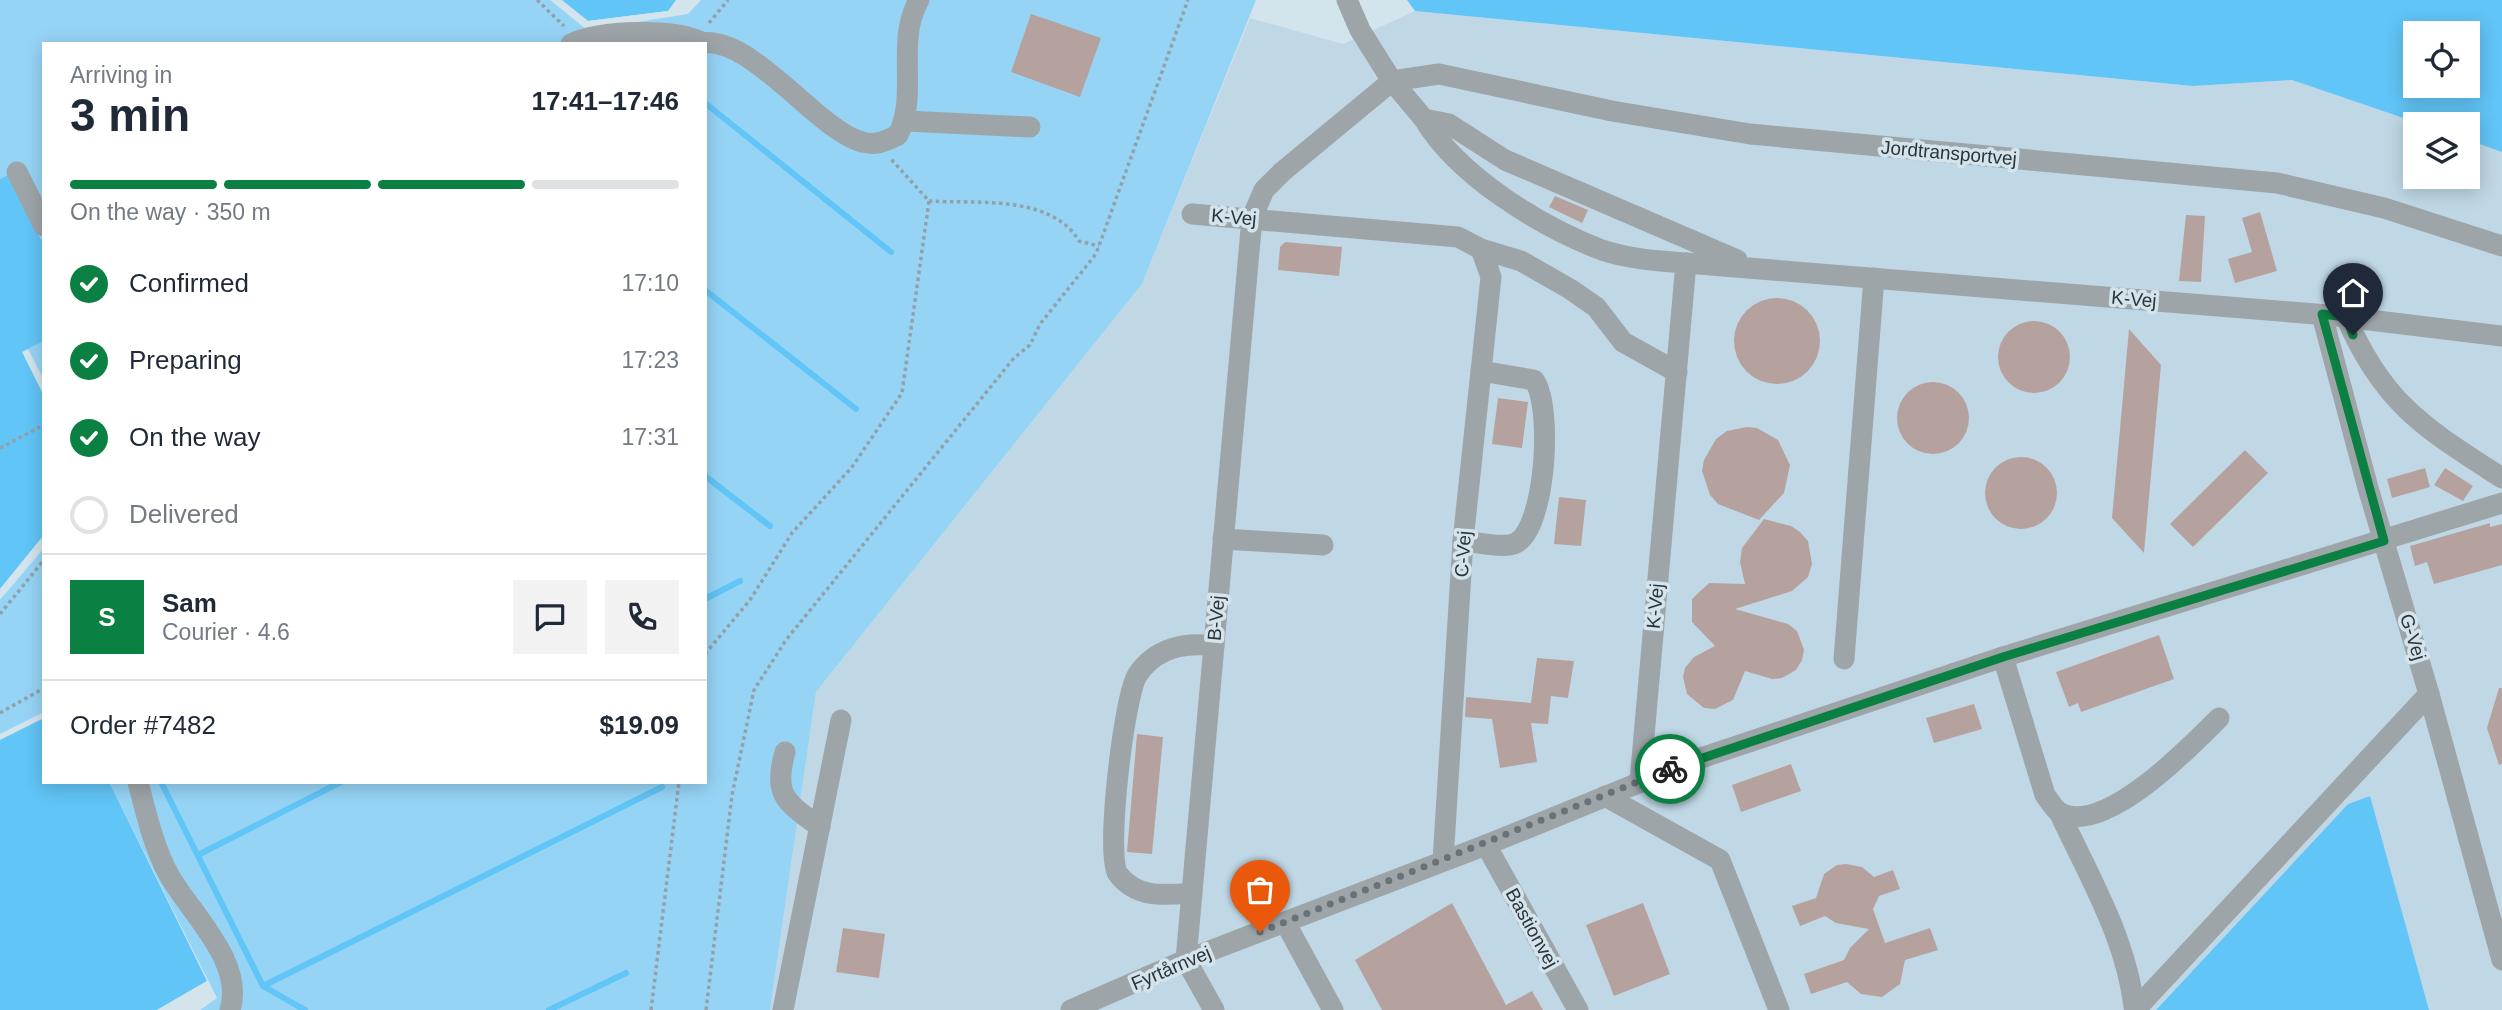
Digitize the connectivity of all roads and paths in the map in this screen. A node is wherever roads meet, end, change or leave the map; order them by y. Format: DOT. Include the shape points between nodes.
graph roads {
  1 [pos="537,0"];
  2 [pos="728,0"];
  3 [pos="919,0"];
  4 [pos="1188,0"];
  5 [pos="1347,0"];
  6 [pos="574,42"];
  7 [pos="698,42"];
  8 [pos="699,42"];
  9 [pos="707,44"];
  10 [pos="1392,82"];
  11 [pos="1424,119"];
  12 [pos="906,121"];
  13 [pos="1030,127"];
  14 [pos="877,144"];
  15 [pos="18,172"];
  16 [pos="929,201"];
  17 [pos="1192,214"];
  18 [pos="1252,218"];
  19 [pos="42,222"];
  20 [pos="1099,246"];
  21 [pos="2502,246"];
  22 [pos="1482,249"];
  23 [pos="1686,263"];
  24 [pos="1765,270"];
  25 [pos="1874,278"];
  26 [pos="2322,314"];
  27 [pos="2346,317"];
  28 [pos="2502,336"];
  29 [pos="1481,371"];
  30 [pos="1677,372"];
  31 [pos="42,426"];
  32 [pos="0,448"];
  33 [pos="2502,478"];
  34 [pos="2502,503"];
  35 [pos="1223,539"];
  36 [pos="1463,541"];
  37 [pos="2384,541"];
  38 [pos="1323,545"];
  39 [pos="42,562"];
  40 [pos="0,614"];
  41 [pos="1214,646"];
  42 [pos="707,652"];
  43 [pos="2003,657"];
  44 [pos="1844,659"];
  45 [pos="42,689"];
  46 [pos="2429,694"];
  47 [pos="0,713"];
  48 [pos="2219,718"];
  49 [pos="841,720"];
  50 [pos="785,752"];
  51 [pos="1640,781"];
  52 [pos="138,784"];
  53 [pos="679,784"];
  54 [pos="1605,796"];
  55 [pos="2059,812"];
  56 [pos="820,827"];
  57 [pos="1486,845"];
  58 [pos="1443,861"];
  59 [pos="1192,893"];
  60 [pos="1284,922"];
  61 [pos="1186,960"];
  62 [pos="2502,960"];
  63 [pos="2134,1008"];
  64 [pos="230,1010"];
  65 [pos="651,1010"];
  66 [pos="706,1010"];
  67 [pos="783,1010"];
  68 [pos="1071,1010"];
  69 [pos="1214,1010"];
  70 [pos="1333,1010"];
  71 [pos="1578,1010"];
  72 [pos="1779,1010"];
  1 -- 6 [label="path" via="555,14"];
  2 -- 8 [label="path"];
  3 -- 12 [label="street" via="909,33"];
  4 -- 20 [label="path"];
  5 -- 10 [label="street, K-Vej"];
  6 -- 7 [label="street" via="655,32 691,36"];
  9 -- 14 [label="street" via="726,45 841,130 860,142"];
  10 -- 11 [label="street, K-Vej"];
  10 -- 18 [label="street" via="1282,172 1264,190"];
  10 -- 21 [label="street, Jordtransportvej" via="1439,74 1612,111 1750,134 2277,183 2384,208"];
  11 -- 23 [label="street, K-Vej" via="1436,139 1492,188 1543,222 1604,251"];
  11 -- 24 [label="street, K-Vej" via="1450,124 1505,160"];
  12 -- 13 [label="street"];
  12 -- 14 [label="street" via="898,135"];
  14 -- 16 [label="path"];
  15 -- 19 [label="street"];
  16 -- 20 [label="path" via="1035,207 1073,230 1079,241"];
  16 -- 42 [label="path" via="902,393 852,467 792,533 750,600"];
  17 -- 18 [label="street, K-Vej"];
  18 -- 22 [label="street, K-Vej" via="1458,237"];
  18 -- 35 [label="street, B-Vej"];
  20 -- 66 [label="path" via="1040,324 1030,345 1014,358 786,640 754,690 732,795"];
  22 -- 29 [label="street, C-Vej" via="1491,276"];
  22 -- 30 [label="street, K-Vej" via="1521,261 1584,298 1623,342"];
  23 -- 24 [label="street, K-Vej"];
  23 -- 30 [label="street, K-Vej"];
  24 -- 25 [label="street, K-Vej"];
  25 -- 26 [label="street, K-Vej"];
  25 -- 44 [label="street"];
  26 -- 27 [label="street, K-Vej"];
  26 -- 37 [label="street, G-Vej"];
  27 -- 28 [label="street, K-Vej"];
  27 -- 33 [label="street" via="2375,375 2399,403 2429,431"];
  29 -- 36 [label="street, C-Vej"];
  29 -- 36 [label="street" via="1522,376 1540,388 1546,419 1542,462 1528,534 1514,545"];
  30 -- 51 [label="street, K-Vej"];
  31 -- 32 [label="path"];
  34 -- 37 [label="street, Fyrtårnvej"];
  35 -- 38 [label="street"];
  35 -- 41 [label="street, B-Vej"];
  36 -- 58 [label="street, C-Vej"];
  37 -- 43 [label="street, Fyrtårnvej"];
  37 -- 46 [label="street, G-Vej"];
  39 -- 40 [label="path"];
  41 -- 59 [label="street, B-Vej"];
  41 -- 59 [label="street" via="1181,645 1157,655 1136,676 1128,695 1119,761 1112,854 1116,872 1151,895"];
  43 -- 51 [label="street, Fyrtårnvej"];
  43 -- 55 [label="street" via="2045,795"];
  45 -- 47 [label="path"];
  46 -- 62 [label="street, G-Vej"];
  46 -- 63 [label="street"];
  48 -- 55 [label="street" via="2184,753 2119,802 2083,817"];
  49 -- 56 [label="street"];
  50 -- 56 [label="street" via="778,778 788,803"];
  51 -- 54 [label="street, Fyrtårnvej"];
  52 -- 64 [label="street" via="168,873 223,957 233,984"];
  53 -- 65 [label="path"];
  54 -- 57 [label="street, Fyrtårnvej"];
  54 -- 72 [label="street" via="1720,860"];
  55 -- 63 [label="street" via="2106,912 2130,977"];
  56 -- 67 [label="street"];
  57 -- 58 [label="street, Fyrtårnvej"];
  57 -- 71 [label="street, Bastionvej"];
  58 -- 60 [label="street, Fyrtårnvej"];
  59 -- 61 [label="street, B-Vej"];
  60 -- 61 [label="street, Fyrtårnvej"];
  60 -- 70 [label="street"];
  61 -- 68 [label="street, Fyrtårnvej"];
  61 -- 69 [label="street"];
}
